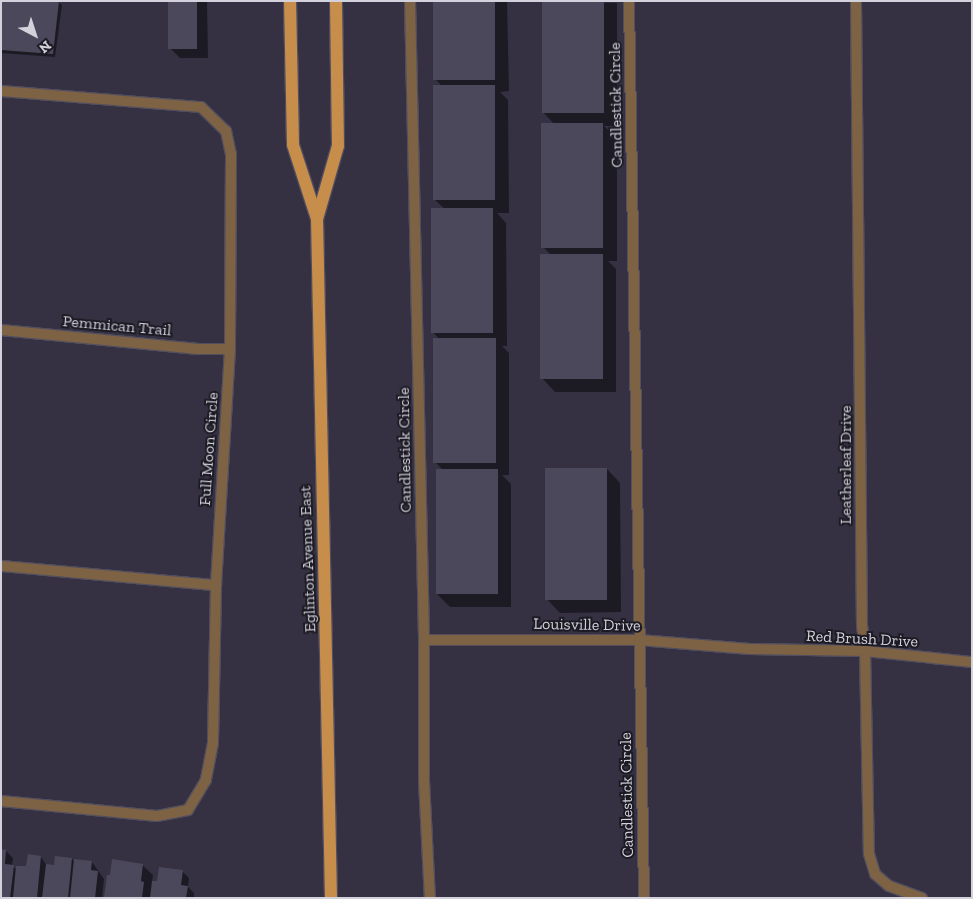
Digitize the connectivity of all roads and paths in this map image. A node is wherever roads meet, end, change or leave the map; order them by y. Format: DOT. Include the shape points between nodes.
graph roads {
  1 [pos="290,1"];
  2 [pos="336,1"];
  3 [pos="410,1"];
  4 [pos="630,1"];
  5 [pos="856,1"];
  6 [pos="1,91"];
  7 [pos="317,219"];
  8 [pos="1,330"];
  9 [pos="230,349"];
  10 [pos="1,566"];
  11 [pos="216,585"];
  12 [pos="424,640"];
  13 [pos="639,640"];
  14 [pos="750,649"];
  15 [pos="865,651"];
  16 [pos="972,662"];
  17 [pos="1,800"];
  18 [pos="331,898"];
  19 [pos="430,898"];
  20 [pos="644,898"];
  21 [pos="922,898"];
  1 -- 7 [label="main road, Eglinton Avenue East" via="293,145"];
  2 -- 7 [label="main road, Eglinton Avenue East" via="338,146"];
  3 -- 12 [label="street, Candlestick Circle"];
  4 -- 13 [label="street, Candlestick Circle"];
  5 -- 15 [label="street, Leatherleaf Drive" via="862,625"];
  6 -- 9 [label="street, Full Moon Circle" via="201,107 226,131 231,154"];
  7 -- 18 [label="main road, Eglinton Avenue East"];
  8 -- 9 [label="street, Pemmican Trail" via="198,349"];
  9 -- 11 [label="street, Full Moon Circle"];
  10 -- 11 [label="street"];
  11 -- 17 [label="street, Full Moon Circle" via="213,743 206,780 188,810 157,816"];
  12 -- 13 [label="street, Louisville Drive"];
  12 -- 19 [label="street, Candlestick Circle" via="424,781"];
  13 -- 14 [label="street, Louisville Drive"];
  13 -- 20 [label="street, Candlestick Circle"];
  14 -- 15 [label="street, Red Brush Drive"];
  15 -- 16 [label="street, Red Brush Drive"];
  15 -- 21 [label="street, Leatherleaf Drive" via="869,854 875,874 888,886"];
}
